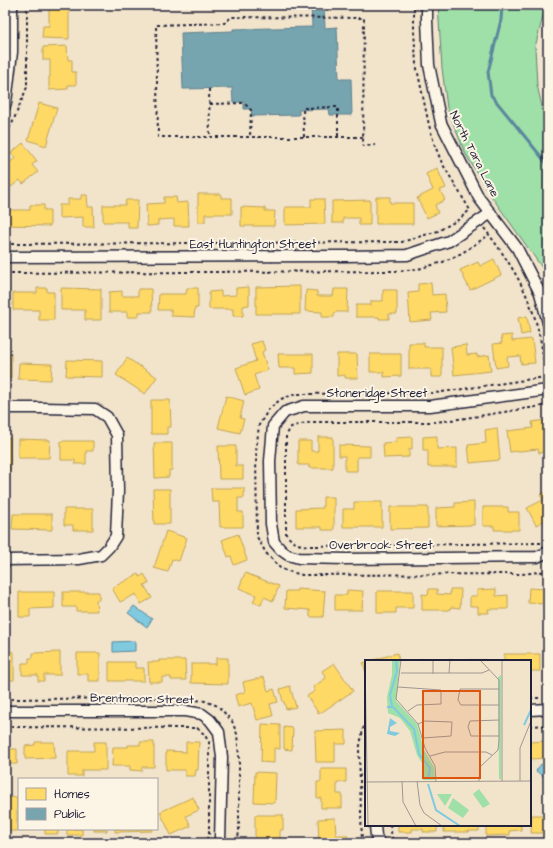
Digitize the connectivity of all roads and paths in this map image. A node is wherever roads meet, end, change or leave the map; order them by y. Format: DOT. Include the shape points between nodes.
graph roads {
  1 [pos="12,5"];
  2 [pos="27,5"];
  3 [pos="414,5"];
  4 [pos="427,5"];
  5 [pos="209,89"];
  6 [pos="210,104"];
  7 [pos="5,106"];
  8 [pos="5,133"];
  9 [pos="210,137"];
  10 [pos="250,137"];
  11 [pos="304,137"];
  12 [pos="338,137"];
  13 [pos="363,137"];
  14 [pos="375,145"];
  15 [pos="491,213"];
  16 [pos="479,221"];
  17 [pos="489,235"];
  18 [pos="5,244"];
  19 [pos="5,257"];
  20 [pos="5,274"];
  21 [pos="548,324"];
  22 [pos="546,377"];
  23 [pos="548,390"];
  24 [pos="548,406"];
  25 [pos="5,408"];
  26 [pos="271,487"];
  27 [pos="541,543"];
  28 [pos="548,552"];
  29 [pos="5,560"];
  30 [pos="548,571"];
  31 [pos="5,699"];
  32 [pos="548,709"];
  33 [pos="531,710"];
  34 [pos="5,711"];
  35 [pos="365,725"];
  36 [pos="548,725"];
  37 [pos="531,726"];
  38 [pos="5,727"];
  39 [pos="375,826"];
  40 [pos="390,826"];
  41 [pos="205,843"];
  42 [pos="218,843"];
  43 [pos="237,843"];
  44 [pos="362,843"];
  45 [pos="379,843"];
  46 [pos="396,843"];
  1 -- 7 [label="street" via="12,52"];
  2 -- 8 [label="path" via="27,87 12,124"];
  3 -- 18 [label="path" via="416,64 429,125 442,163 470,210 438,232 402,242"];
  4 -- 15 [label="street, North Tara Lane" via="429,65 441,122 479,198"];
  5 -- 6 [label="path"];
  6 -- 9 [label="path"];
  6 -- 10 [label="path" via="244,103 251,110"];
  9 -- 10 [label="path"];
  9 -- 13 [label="path" via="158,137 156,25 225,23 231,17 364,18"];
  10 -- 11 [label="path"];
  11 -- 12 [label="path"];
  11 -- 12 [label="path" via="303,108 338,107"];
  12 -- 13 [label="path"];
  13 -- 14 [label="path" via="363,146"];
  15 -- 16 [label="street, East Huntington Street"];
  15 -- 21 [label="street, North Tara Lane" via="517,248 540,293"];
  16 -- 17 [label="path"];
  16 -- 19 [label="street, East Huntington Street" via="449,241 407,255"];
  17 -- 20 [label="path" via="462,253 418,270"];
  17 -- 22 [label="path" via="508,260 528,297 540,334"];
  22 -- 23 [label="path"];
  22 -- 30 [label="path" via="435,393 296,394 281,400 269,409 259,425 256,452 257,537 266,553 281,569 302,575 522,574"];
  23 -- 26 [label="street, Stoneridge Street" via="430,406 304,406 285,412 273,426"];
  24 -- 27 [label="path" via="436,422 313,422 291,427 286,436 286,534 299,545"];
  25 -- 29 [label="street" via="95,410 107,417 117,435 118,485 116,536 101,555 79,559"];
  26 -- 28 [label="street, Overbrook Street" via="271,524 274,542 288,555 299,558 536,557"];
  31 -- 43 [label="path" via="176,698 205,701 218,706 232,721 237,734"];
  32 -- 33 [label="street"];
  34 -- 42 [label="street, Brentmoor Street" via="185,711 202,714 218,732 222,757"];
  35 -- 44 [label="path" via="359,750"];
  36 -- 37 [label="path"];
  38 -- 41 [label="path" via="197,728 209,742 209,834"];
  39 -- 45 [label="street"];
  40 -- 46 [label="path" via="392,838"];
}
